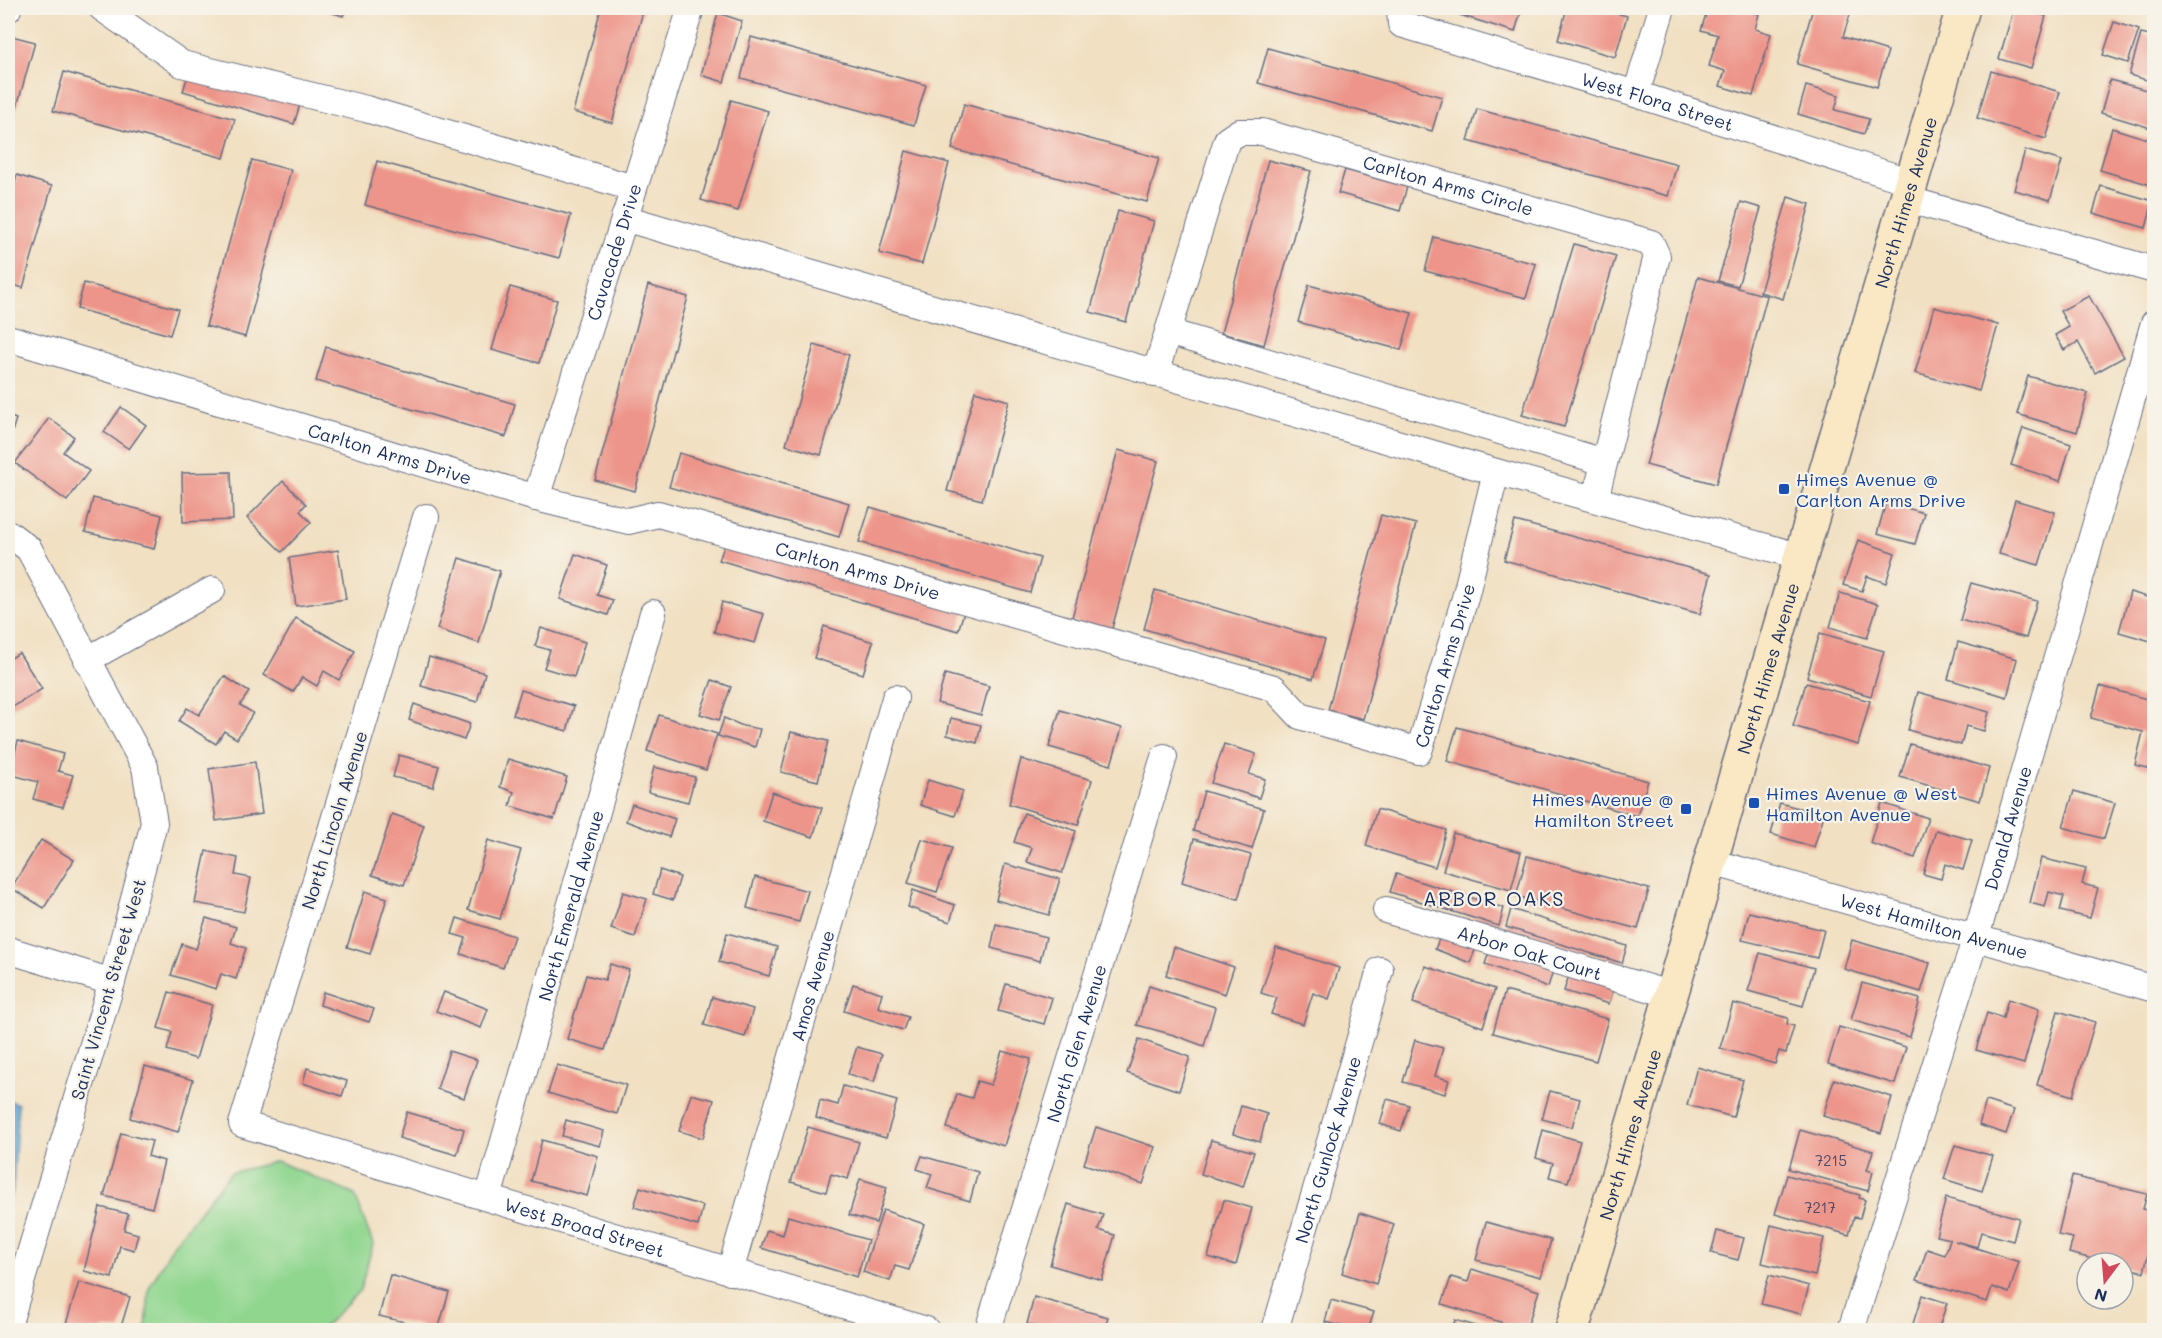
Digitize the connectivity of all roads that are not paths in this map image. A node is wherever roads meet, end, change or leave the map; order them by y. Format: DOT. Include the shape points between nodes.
graph roads {
  1 [pos="102,8"];
  2 [pos="691,8"];
  3 [pos="1662,8"];
  4 [pos="1963,8"];
  5 [pos="1401,16"];
  6 [pos="1636,94"];
  7 [pos="633,188"];
  8 [pos="1908,190"];
  9 [pos="624,218"];
  10 [pos="2154,270"];
  11 [pos="2154,323"];
  12 [pos="1168,332"];
  13 [pos="8,338"];
  14 [pos="1155,374"];
  15 [pos="1604,462"];
  16 [pos="1496,472"];
  17 [pos="536,498"];
  18 [pos="1594,499"];
  19 [pos="426,517"];
  20 [pos="8,533"];
  21 [pos="1802,556"];
  22 [pos="212,590"];
  23 [pos="653,613"];
  24 [pos="87,660"];
  25 [pos="894,698"];
  26 [pos="1164,757"];
  27 [pos="1712,862"];
  28 [pos="1386,910"];
  29 [pos="1976,938"];
  30 [pos="8,950"];
  31 [pos="1380,970"];
  32 [pos="112,982"];
  33 [pos="2154,989"];
  34 [pos="1672,995"];
  35 [pos="242,1124"];
  36 [pos="488,1198"];
  37 [pos="730,1272"];
  38 [pos="864,1322"];
  39 [pos="8,1326"];
  40 [pos="926,1330"];
  41 [pos="988,1330"];
  42 [pos="1275,1330"];
  43 [pos="1572,1330"];
  44 [pos="1851,1330"];
  1 -- 7 [label="street" via="182,64 366,109"];
  2 -- 7 [label="street, Cavacade Drive"];
  3 -- 6 [label="street"];
  4 -- 8 [label="street, North Himes Avenue"];
  5 -- 6 [label="street, West Flora Street"];
  6 -- 8 [label="street, West Flora Street"];
  7 -- 9 [label="street, Cavacade Drive"];
  8 -- 10 [label="street, West Flora Street"];
  8 -- 21 [label="street, North Himes Avenue"];
  9 -- 14 [label="street"];
  9 -- 17 [label="street, Cavacade Drive"];
  11 -- 29 [label="street, Donald Avenue"];
  12 -- 14 [label="street, Carlton Arms Circle"];
  12 -- 15 [label="street"];
  12 -- 15 [label="street, Carlton Arms Circle" via="1227,140 1239,132 1262,132 1651,243 1657,256"];
  13 -- 17 [label="street, Carlton Arms Drive"];
  14 -- 16 [label="street"];
  15 -- 18 [label="street, Carlton Arms Circle"];
  16 -- 17 [label="street, Carlton Arms Drive" via="1465,598 1419,751 1300,716 1274,688 658,514 628,521"];
  16 -- 18 [label="street"];
  18 -- 21 [label="street"];
  19 -- 35 [label="street, North Lincoln Avenue"];
  20 -- 24 [label="street, Saint Vincent Street West" via="29,549"];
  21 -- 27 [label="street, North Himes Avenue"];
  22 -- 24 [label="street"];
  23 -- 36 [label="street, North Emerald Avenue"];
  24 -- 32 [label="street, Saint Vincent Street West" via="145,767 154,823"];
  25 -- 37 [label="street, Amos Avenue"];
  26 -- 41 [label="street, North Glen Avenue"];
  27 -- 29 [label="street, West Hamilton Avenue"];
  27 -- 34 [label="street, North Himes Avenue"];
  28 -- 34 [label="street, Arbor Oak Court"];
  29 -- 33 [label="street, West Hamilton Avenue"];
  29 -- 44 [label="street, Donald Avenue"];
  30 -- 32 [label="street"];
  31 -- 42 [label="street, North Gunlock Avenue"];
  32 -- 39 [label="street, Saint Vincent Street West"];
  34 -- 43 [label="street, North Himes Avenue"];
  35 -- 36 [label="street, West Broad Street"];
  36 -- 37 [label="street, West Broad Street"];
  37 -- 38 [label="street, West Broad Street"];
  38 -- 40 [label="street, West Broad Street"];
}
